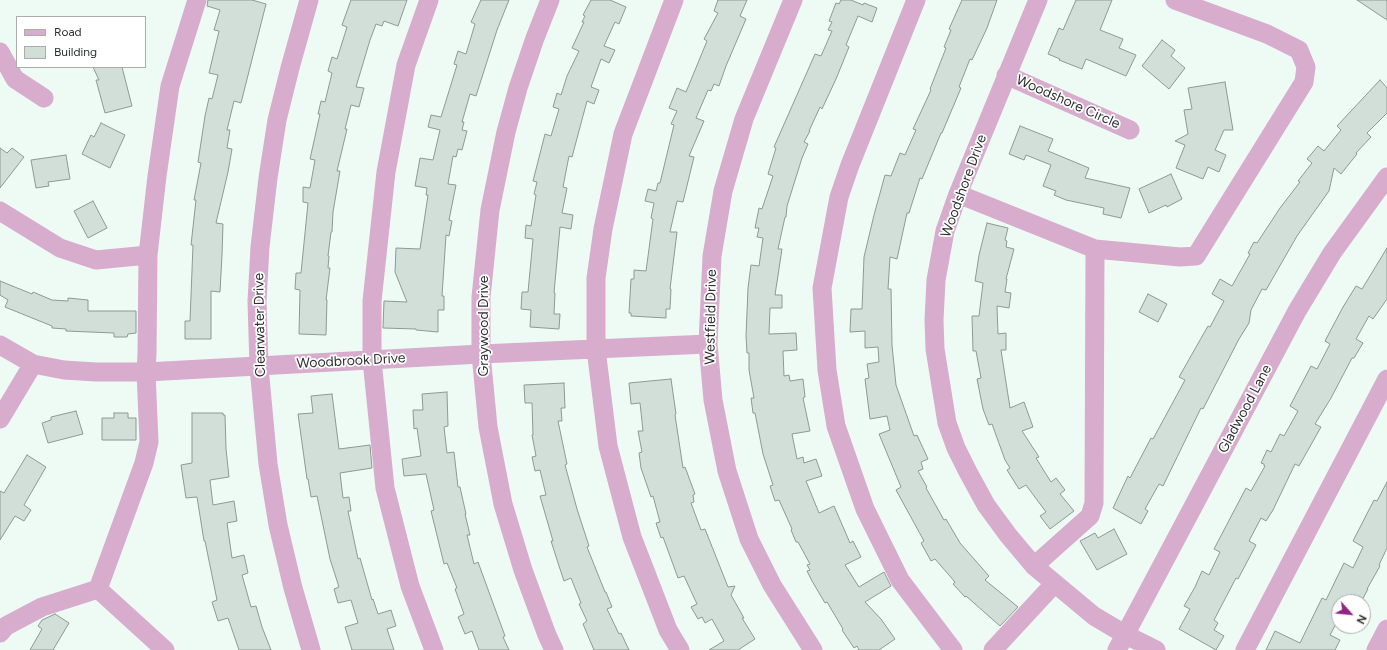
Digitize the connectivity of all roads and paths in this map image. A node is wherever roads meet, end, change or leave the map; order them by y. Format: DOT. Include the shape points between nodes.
graph roads {
  1 [pos="197,0"];
  2 [pos="309,0"];
  3 [pos="429,0"];
  4 [pos="550,0"];
  5 [pos="674,0"];
  6 [pos="793,0"];
  7 [pos="916,0"];
  8 [pos="1038,0"];
  9 [pos="1175,0"];
  10 [pos="0,52"];
  11 [pos="1006,75"];
  12 [pos="44,98"];
  13 [pos="1130,130"];
  14 [pos="1387,177"];
  15 [pos="958,194"];
  16 [pos="0,211"];
  17 [pos="1095,249"];
  18 [pos="148,255"];
  19 [pos="708,344"];
  20 [pos="0,345"];
  21 [pos="596,349"];
  22 [pos="481,354"];
  23 [pos="372,360"];
  24 [pos="33,364"];
  25 [pos="258,367"];
  26 [pos="146,372"];
  27 [pos="1387,380"];
  28 [pos="0,419"];
  29 [pos="1034,566"];
  30 [pos="1054,584"];
  31 [pos="98,589"];
  32 [pos="1387,629"];
  33 [pos="0,633"];
  34 [pos="1122,642"];
  35 [pos="165,650"];
  36 [pos="312,650"];
  37 [pos="434,650"];
  38 [pos="554,650"];
  39 [pos="680,650"];
  40 [pos="813,650"];
  41 [pos="953,650"];
  42 [pos="993,650"];
  43 [pos="1156,650"];
  44 [pos="1245,650"];
  45 [pos="1376,650"];
  1 -- 18 [label="street" via="170,86"];
  2 -- 25 [label="street, Clearwater Drive" via="277,120 268,178 257,301"];
  3 -- 23 [label="street" via="406,65 386,172 372,301"];
  4 -- 22 [label="street, Graywood Drive" via="518,88 490,210 481,297"];
  5 -- 21 [label="street" via="623,134 603,229 596,278"];
  6 -- 19 [label="street, Westfield Drive" via="744,119 723,191 712,256"];
  7 -- 41 [label="street" via="839,198 822,288 827,370 836,426 865,509 900,580"];
  8 -- 11 [label="street, Woodshore Drive"];
  9 -- 17 [label="street" via="1267,34 1299,50 1306,67 1304,82 1196,256 1180,257"];
  10 -- 12 [label="street" via="16,79"];
  11 -- 13 [label="street, Woodshore Circle"];
  11 -- 15 [label="street, Woodshore Drive"];
  14 -- 34 [label="street, Gladwood Lane" via="1332,253 1297,311"];
  15 -- 17 [label="street"];
  15 -- 29 [label="street, Woodshore Drive" via="945,231 936,280 934,320 935,349 947,423 956,448 986,505"];
  16 -- 18 [label="street" via="60,248 96,260"];
  17 -- 29 [label="street" via="1094,503 1090,516"];
  18 -- 26 [label="street"];
  19 -- 21 [label="street, Woodbrook Drive"];
  19 -- 40 [label="street, Westfield Drive" via="713,400 727,471 749,538 772,585"];
  20 -- 24 [label="street, Woodbrook Drive"];
  21 -- 22 [label="street, Woodbrook Drive"];
  21 -- 39 [label="street" via="608,446 632,537 668,630"];
  22 -- 23 [label="street, Woodbrook Drive"];
  22 -- 38 [label="street, Graywood Drive" via="488,427 502,504 523,570"];
  23 -- 25 [label="street, Woodbrook Drive"];
  23 -- 37 [label="street" via="385,488 410,586"];
  24 -- 26 [label="street, Woodbrook Drive" via="64,370"];
  24 -- 28 [label="street"];
  25 -- 26 [label="street, Woodbrook Drive"];
  25 -- 36 [label="street, Clearwater Drive" via="268,464 278,525 293,588"];
  26 -- 31 [label="street" via="149,442 144,463"];
  27 -- 44 [label="street"];
  29 -- 30 [label="street, Woodshore Drive"];
  30 -- 34 [label="street, Woodshore Drive"];
  30 -- 42 [label="street"];
  31 -- 33 [label="street" via="42,607 6,626"];
  31 -- 35 [label="street"];
  32 -- 45 [label="street"];
  34 -- 43 [label="street, Woodshore Drive"];
}
